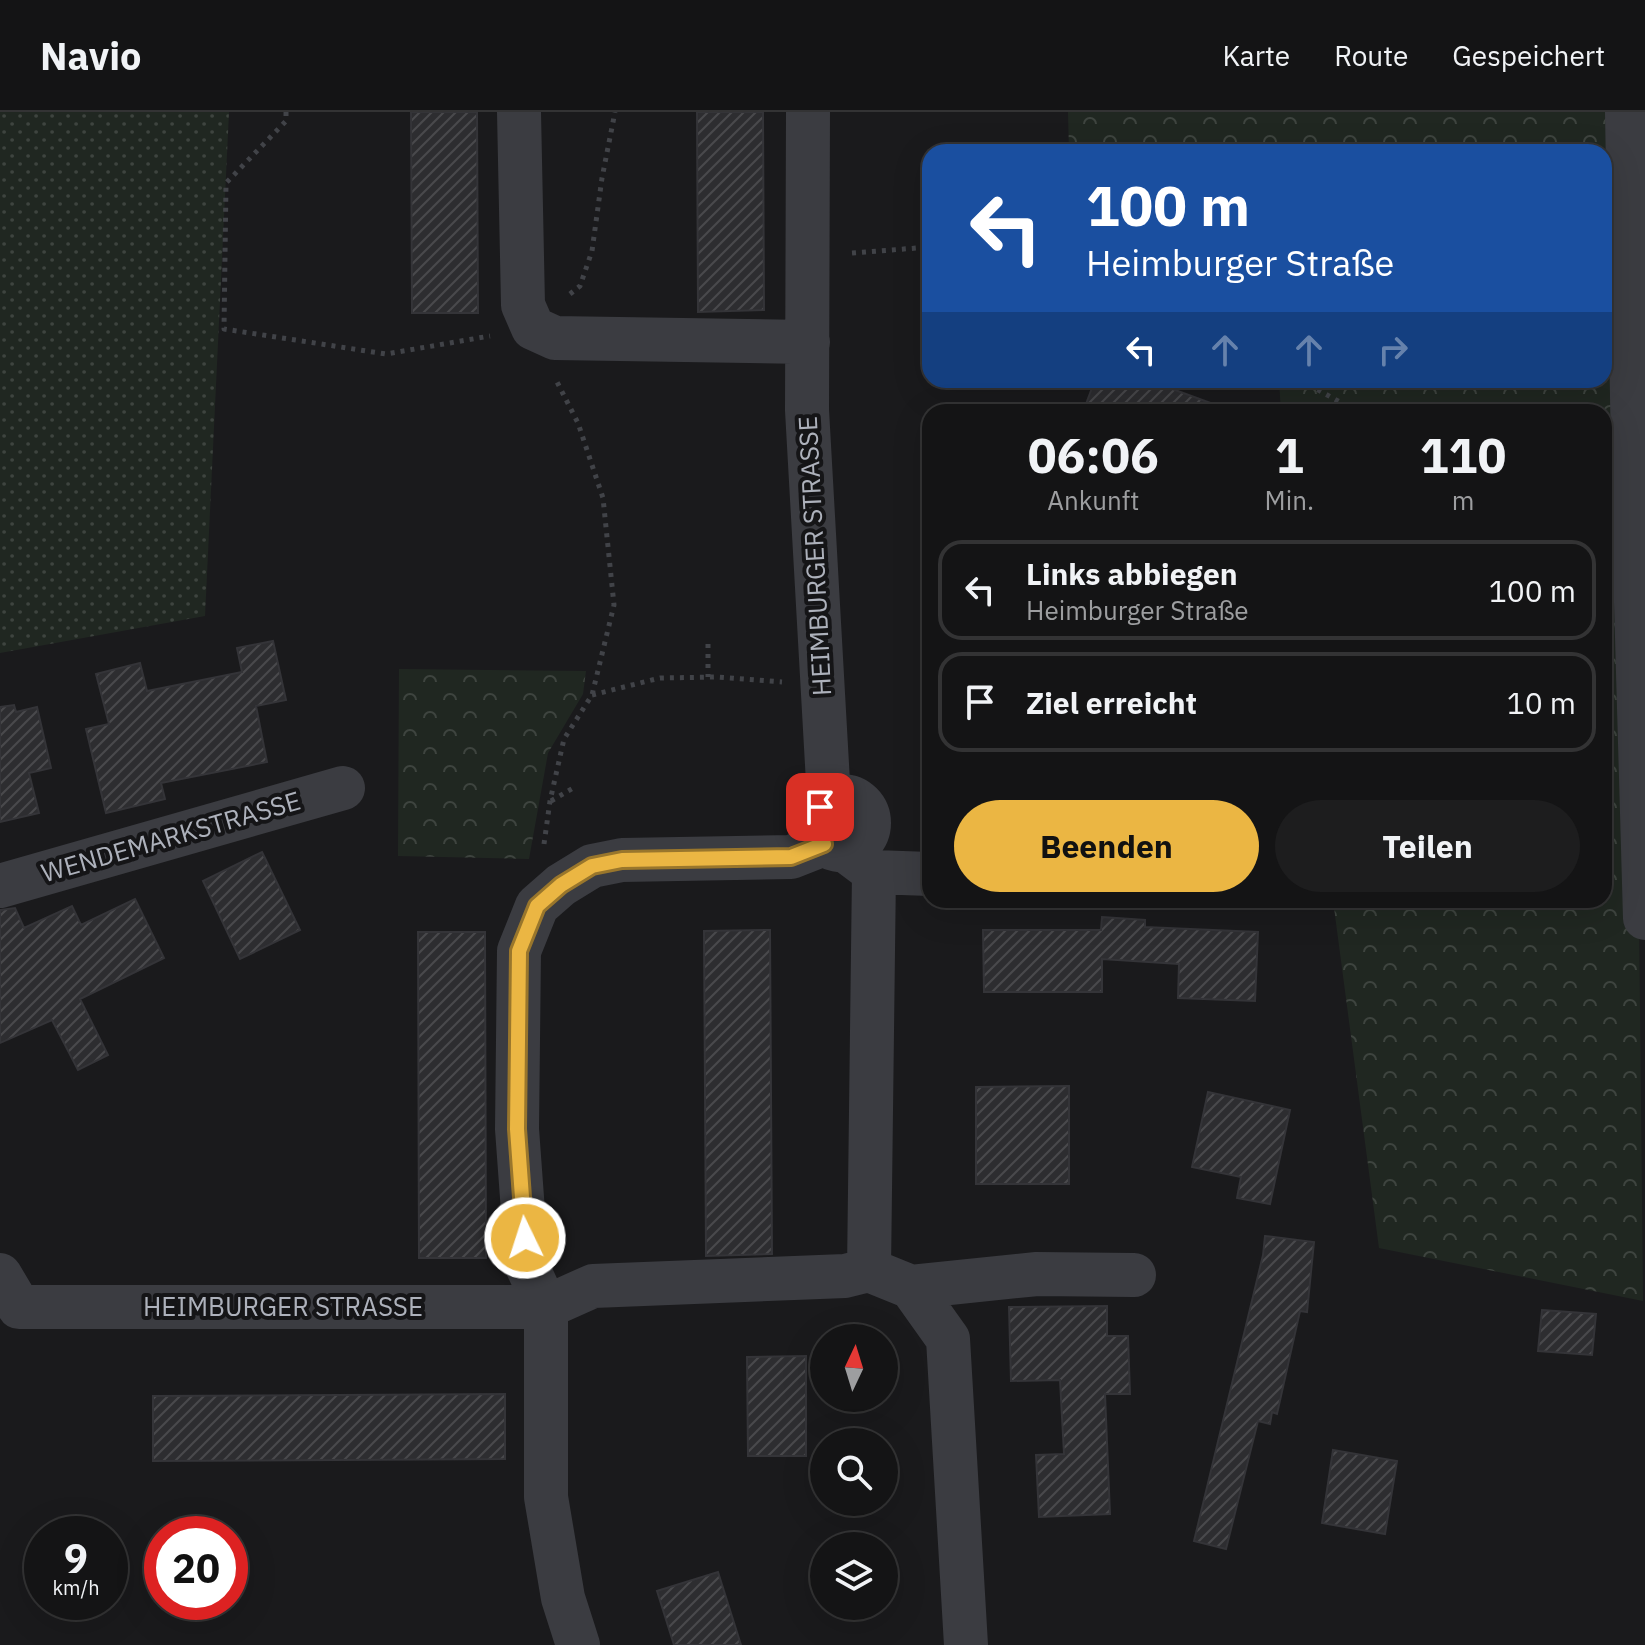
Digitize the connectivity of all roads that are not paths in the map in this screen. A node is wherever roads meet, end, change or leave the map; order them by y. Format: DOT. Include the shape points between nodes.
graph roads {
  1 [pos="519,112"];
  2 [pos="808,112"];
  3 [pos="1627,112"];
  4 [pos="808,327"];
  5 [pos="343,788"];
  6 [pos="848,856"];
  7 [pos="922,872"];
  8 [pos="0,886"];
  9 [pos="1645,918"];
  10 [pos="869,1270"];
  11 [pos="1134,1275"];
  12 [pos="911,1287"];
  13 [pos="9,1291"];
  14 [pos="546,1307"];
  15 [pos="578,1645"];
  16 [pos="966,1645"];
  1 -- 4 [label="street" via="523,305 533,328 555,338"];
  2 -- 4 [label="street, HEIMBURGER STRASSE"];
  3 -- 9 [label="street"];
  4 -- 6 [label="street, HEIMBURGER STRASSE" via="807,410 829,800 838,796 860,802 869,823"];
  5 -- 8 [label="street, WENDEMARKSTRASSE"];
  6 -- 7 [label="street"];
  6 -- 10 [label="street"];
  6 -- 14 [label="street" via="622,860 592,866 537,906 519,951 517,1129 527,1266"];
  10 -- 12 [label="street"];
  10 -- 14 [label="street, HEIMBURGER STRASSE" via="845,1276 593,1286"];
  11 -- 12 [label="street" via="1037,1274"];
  12 -- 16 [label="street" via="948,1339"];
  13 -- 14 [label="street, HEIMBURGER STRASSE"];
  14 -- 15 [label="street" via="546,1497 563,1598"];
}
